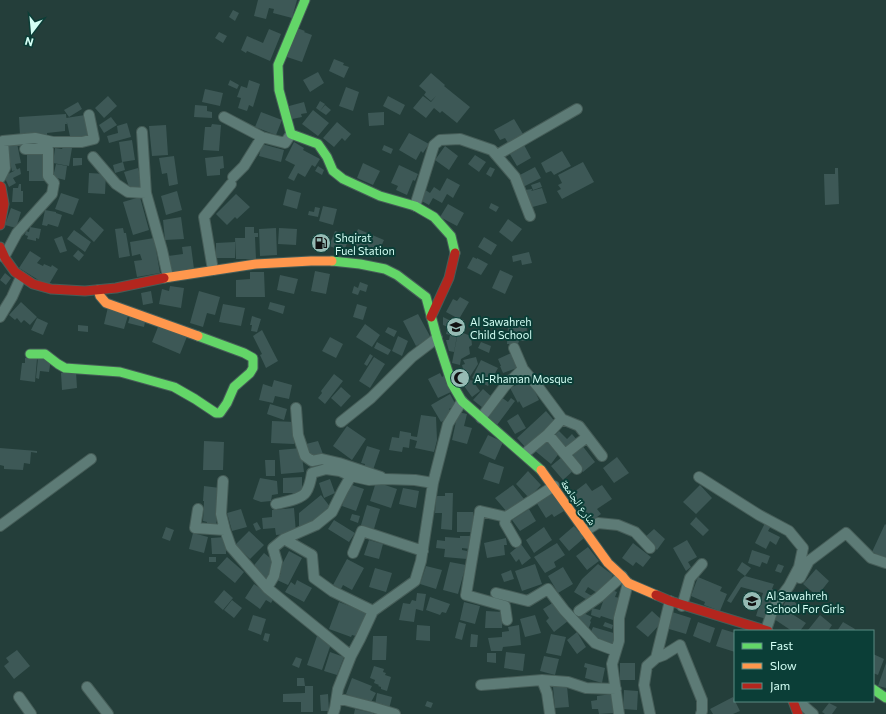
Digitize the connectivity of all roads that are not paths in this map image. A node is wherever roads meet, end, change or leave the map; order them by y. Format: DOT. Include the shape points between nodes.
graph roads {
  1 [pos="305,0"];
  2 [pos="577,109"];
  3 [pos="89,115"];
  4 [pos="224,117"];
  5 [pos="142,132"];
  6 [pos="291,134"];
  7 [pos="262,137"];
  8 [pos="25,149"];
  9 [pos="497,155"];
  10 [pos="93,158"];
  11 [pos="0,178"];
  12 [pos="0,186"];
  13 [pos="146,192"];
  14 [pos="415,206"];
  15 [pos="530,216"];
  16 [pos="0,225"];
  17 [pos="0,247"];
  18 [pos="4,257"];
  19 [pos="213,270"];
  20 [pos="21,277"];
  21 [pos="168,277"];
  22 [pos="98,290"];
  23 [pos="0,317"];
  24 [pos="431,317"];
  25 [pos="437,338"];
  26 [pos="514,348"];
  27 [pos="30,354"];
  28 [pos="523,369"];
  29 [pos="462,401"];
  30 [pos="296,408"];
  31 [pos="481,418"];
  32 [pos="562,419"];
  33 [pos="341,422"];
  34 [pos="548,434"];
  35 [pos="587,437"];
  36 [pos="524,454"];
  37 [pos="565,454"];
  38 [pos="602,456"];
  39 [pos="91,459"];
  40 [pos="577,469"];
  41 [pos="351,476"];
  42 [pos="699,477"];
  43 [pos="384,479"];
  44 [pos="223,481"];
  45 [pos="434,483"];
  46 [pos="554,486"];
  47 [pos="276,504"];
  48 [pos="198,509"];
  49 [pos="506,517"];
  50 [pos="0,526"];
  51 [pos="225,530"];
  52 [pos="586,531"];
  53 [pos="284,539"];
  54 [pos="516,542"];
  55 [pos="650,548"];
  56 [pos="423,551"];
  57 [pos="353,553"];
  58 [pos="886,563"];
  59 [pos="702,564"];
  60 [pos="625,580"];
  61 [pos="267,588"];
  62 [pos="496,593"];
  63 [pos="782,596"];
  64 [pos="670,602"];
  65 [pos="682,606"];
  66 [pos="373,611"];
  67 [pos="579,611"];
  68 [pos="507,620"];
  69 [pos="764,630"];
  70 [pos="767,630"];
  71 [pos="616,651"];
  72 [pos="351,656"];
  73 [pos="656,658"];
  74 [pos="542,680"];
  75 [pos="481,685"];
  76 [pos="87,687"];
  77 [pos="616,689"];
  78 [pos="874,690"];
  79 [pos="19,697"];
  80 [pos="337,698"];
  81 [pos="886,698"];
  82 [pos="793,702"];
  83 [pos="799,702"];
  84 [pos="31,714"];
  85 [pos="108,714"];
  86 [pos="333,714"];
  87 [pos="395,714"];
  88 [pos="550,714"];
  89 [pos="619,714"];
  90 [pos="650,714"];
  91 [pos="701,714"];
  92 [pos="798,714"];
  93 [pos="813,714"];
  1 -- 6 [label="main road" via="278,65 279,90"];
  2 -- 9 [label="street"];
  3 -- 11 [label="street" via="94,139 82,142 53,142 35,138 3,141 5,168"];
  4 -- 7 [label="street"];
  5 -- 13 [label="street"];
  6 -- 7 [label="street" via="285,143"];
  6 -- 14 [label="main road" via="318,144 333,171 343,179 380,196"];
  7 -- 19 [label="street" via="244,166 204,218"];
  8 -- 18 [label="street" via="48,149 48,176 54,183 52,194 17,233"];
  9 -- 14 [label="street" via="492,150 460,139 440,140 434,145"];
  9 -- 15 [label="street" via="515,177"];
  10 -- 13 [label="street" via="116,184 128,192"];
  12 -- 16 [label="main road" via="4,204"];
  13 -- 21 [label="street"];
  14 -- 24 [label="main road" via="434,217 451,236 455,253 449,278"];
  17 -- 18 [label="main road"];
  18 -- 20 [label="main road" via="14,272"];
  19 -- 21 [label="main road, شارع الجامعة"];
  19 -- 24 [label="main road, شارع الجامعة" via="256,264 311,261 335,261 375,267 397,275 426,297"];
  20 -- 22 [label="main road, شارع الجامعة" via="33,284 51,289"];
  20 -- 23 [label="street"];
  21 -- 22 [label="main road, شارع الجامعة"];
  22 -- 27 [label="main road" via="106,303 244,353 253,358 253,368 234,387 228,403 220,413 216,413 174,387 120,372 65,368 45,354"];
  24 -- 25 [label="main road, شارع الجامعة"];
  25 -- 29 [label="main road, شارع الجامعة" via="452,384"];
  25 -- 33 [label="street" via="412,357 371,398"];
  26 -- 28 [label="street"];
  28 -- 31 [label="street" via="505,386"];
  28 -- 32 [label="street"];
  29 -- 31 [label="main road, شارع الجامعة"];
  29 -- 45 [label="street" via="448,424"];
  30 -- 43 [label="street" via="298,435 305,456 312,461 322,459 339,463"];
  31 -- 36 [label="main road, شارع الجامعة"];
  32 -- 34 [label="street"];
  32 -- 35 [label="street" via="579,426"];
  34 -- 36 [label="street"];
  34 -- 37 [label="street"];
  35 -- 37 [label="street"];
  35 -- 38 [label="street"];
  36 -- 46 [label="main road, شارع الجامعة"];
  37 -- 40 [label="street"];
  39 -- 50 [label="street"];
  41 -- 43 [label="street" via="369,480"];
  41 -- 47 [label="street" via="326,469 312,473 306,494"];
  41 -- 53 [label="street" via="332,512 316,525"];
  42 -- 63 [label="street" via="759,516 789,531 803,548 799,567"];
  43 -- 45 [label="street"];
  44 -- 51 [label="street" via="221,514"];
  45 -- 56 [label="street"];
  46 -- 49 [label="street"];
  46 -- 52 [label="main road, شارع الجامعة"];
  48 -- 51 [label="street" via="195,528"];
  49 -- 54 [label="street" via="505,523"];
  49 -- 68 [label="street" via="480,511 466,595 505,606"];
  51 -- 61 [label="street" via="231,547"];
  52 -- 55 [label="street" via="598,523 618,525 635,532"];
  52 -- 60 [label="main road, شارع الجامعة" via="608,563"];
  53 -- 61 [label="street" via="273,548 277,562 274,576"];
  53 -- 66 [label="street" via="312,555 314,578 332,591"];
  56 -- 57 [label="street" via="362,531"];
  56 -- 66 [label="street" via="415,581"];
  58 -- 63 [label="street" via="871,558 846,534 809,561 794,588"];
  59 -- 65 [label="street" via="690,578"];
  60 -- 64 [label="main road, شارع الجامعة"];
  60 -- 67 [label="street"];
  60 -- 71 [label="street"];
  61 -- 72 [label="street"];
  62 -- 71 [label="street" via="528,601 548,589 595,643"];
  63 -- 70 [label="street" via="771,614"];
  64 -- 65 [label="main road, شارع الجامعة"];
  64 -- 73 [label="street"];
  65 -- 69 [label="main road, شارع الجامعة"];
  66 -- 72 [label="street"];
  71 -- 77 [label="street" via="612,664"];
  72 -- 80 [label="street"];
  73 -- 90 [label="street" via="647,666 644,684"];
  73 -- 91 [label="street" via="680,645 702,700"];
  74 -- 75 [label="street"];
  74 -- 77 [label="street" via="568,682 586,688"];
  74 -- 88 [label="street"];
  76 -- 85 [label="street"];
  77 -- 89 [label="street"];
  78 -- 81 [label="main road"];
  79 -- 84 [label="street"];
  80 -- 86 [label="street"];
  80 -- 87 [label="street"];
  82 -- 92 [label="main road"];
  83 -- 93 [label="street"];
}
